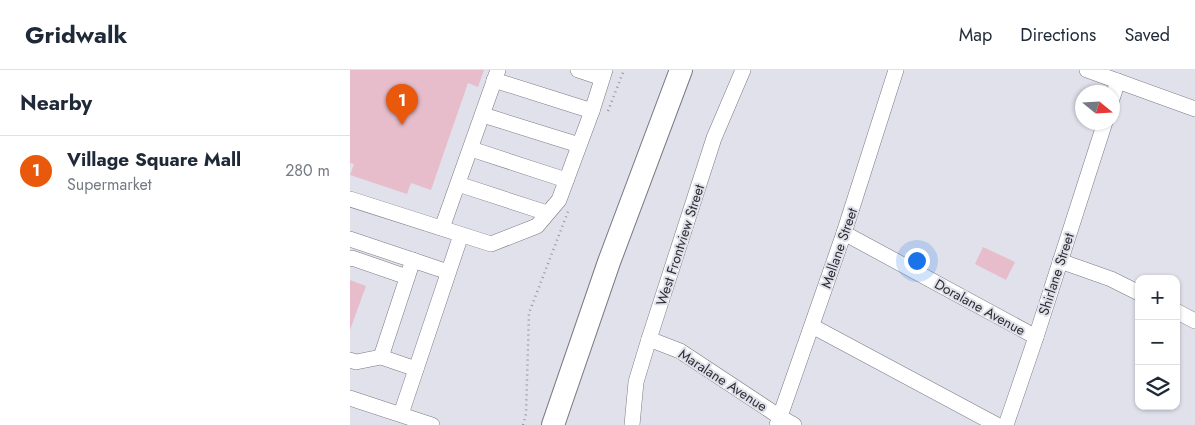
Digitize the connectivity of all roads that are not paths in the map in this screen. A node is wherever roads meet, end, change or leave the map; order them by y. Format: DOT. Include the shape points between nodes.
graph roads {
  1 [pos="578,70"];
  2 [pos="681,70"];
  3 [pos="743,70"];
  4 [pos="896,70"];
  5 [pos="1090,70"];
  6 [pos="603,74"];
  7 [pos="496,75"];
  8 [pos="1118,81"];
  9 [pos="1117,85"];
  10 [pos="1195,109"];
  11 [pos="599,113"];
  12 [pos="483,115"];
  13 [pos="1102,130"];
  14 [pos="579,145"];
  15 [pos="471,149"];
  16 [pos="566,180"];
  17 [pos="458,184"];
  18 [pos="350,199"];
  19 [pos="547,213"];
  20 [pos="442,228"];
  21 [pos="844,233"];
  22 [pos="461,235"];
  23 [pos="350,239"];
  24 [pos="350,259"];
  25 [pos="413,260"];
  26 [pos="1060,261"];
  27 [pos="448,272"];
  28 [pos="407,277"];
  29 [pos="1135,291"];
  30 [pos="1180,313"];
  31 [pos="1195,321"];
  32 [pos="812,326"];
  33 [pos="1036,337"];
  34 [pos="649,339"];
  35 [pos="381,357"];
  36 [pos="350,360"];
  37 [pos="416,369"];
  38 [pos="350,398"];
  39 [pos="401,414"];
  40 [pos="779,421"];
  41 [pos="432,425"];
  42 [pos="553,425"];
  43 [pos="632,425"];
  44 [pos="794,425"];
  45 [pos="997,425"];
  46 [pos="1006,425"];
  1 -- 6 [label="street"];
  2 -- 42 [label="highway" via="609,262"];
  3 -- 34 [label="street, West Frontview Street" via="714,138"];
  4 -- 21 [label="street, Mellane Street"];
  5 -- 8 [label="street"];
  6 -- 11 [label="street"];
  7 -- 11 [label="street"];
  7 -- 12 [label="street"];
  8 -- 9 [label="street"];
  8 -- 10 [label="street"];
  11 -- 14 [label="street"];
  12 -- 14 [label="street"];
  12 -- 15 [label="street"];
  13 -- 26 [label="street, Shirlane Street"];
  14 -- 16 [label="street"];
  15 -- 16 [label="street"];
  15 -- 17 [label="street"];
  16 -- 19 [label="street" via="558,200"];
  17 -- 19 [label="street"];
  17 -- 20 [label="street"];
  18 -- 20 [label="street"];
  19 -- 22 [label="street" via="537,226 491,244"];
  20 -- 22 [label="street"];
  21 -- 32 [label="street, Mellane Street"];
  21 -- 33 [label="street, Doralane Avenue"];
  22 -- 27 [label="street"];
  23 -- 25 [label="street"];
  24 -- 28 [label="street"];
  25 -- 27 [label="street"];
  25 -- 28 [label="street"];
  26 -- 29 [label="street" via="1112,279"];
  26 -- 33 [label="street, Shirlane Street"];
  27 -- 37 [label="street"];
  28 -- 35 [label="street"];
  30 -- 31 [label="street"];
  32 -- 40 [label="street, Mellane Street"];
  32 -- 45 [label="street"];
  33 -- 46 [label="street, Shirlane Street"];
  34 -- 40 [label="street, Maralane Avenue" via="680,351"];
  34 -- 43 [label="street, West Frontview Street" via="636,382"];
  35 -- 36 [label="street" via="356,362"];
  35 -- 37 [label="street"];
  37 -- 39 [label="street"];
  38 -- 39 [label="street"];
  39 -- 41 [label="street"];
  40 -- 44 [label="street, Maralane Avenue"];
}
